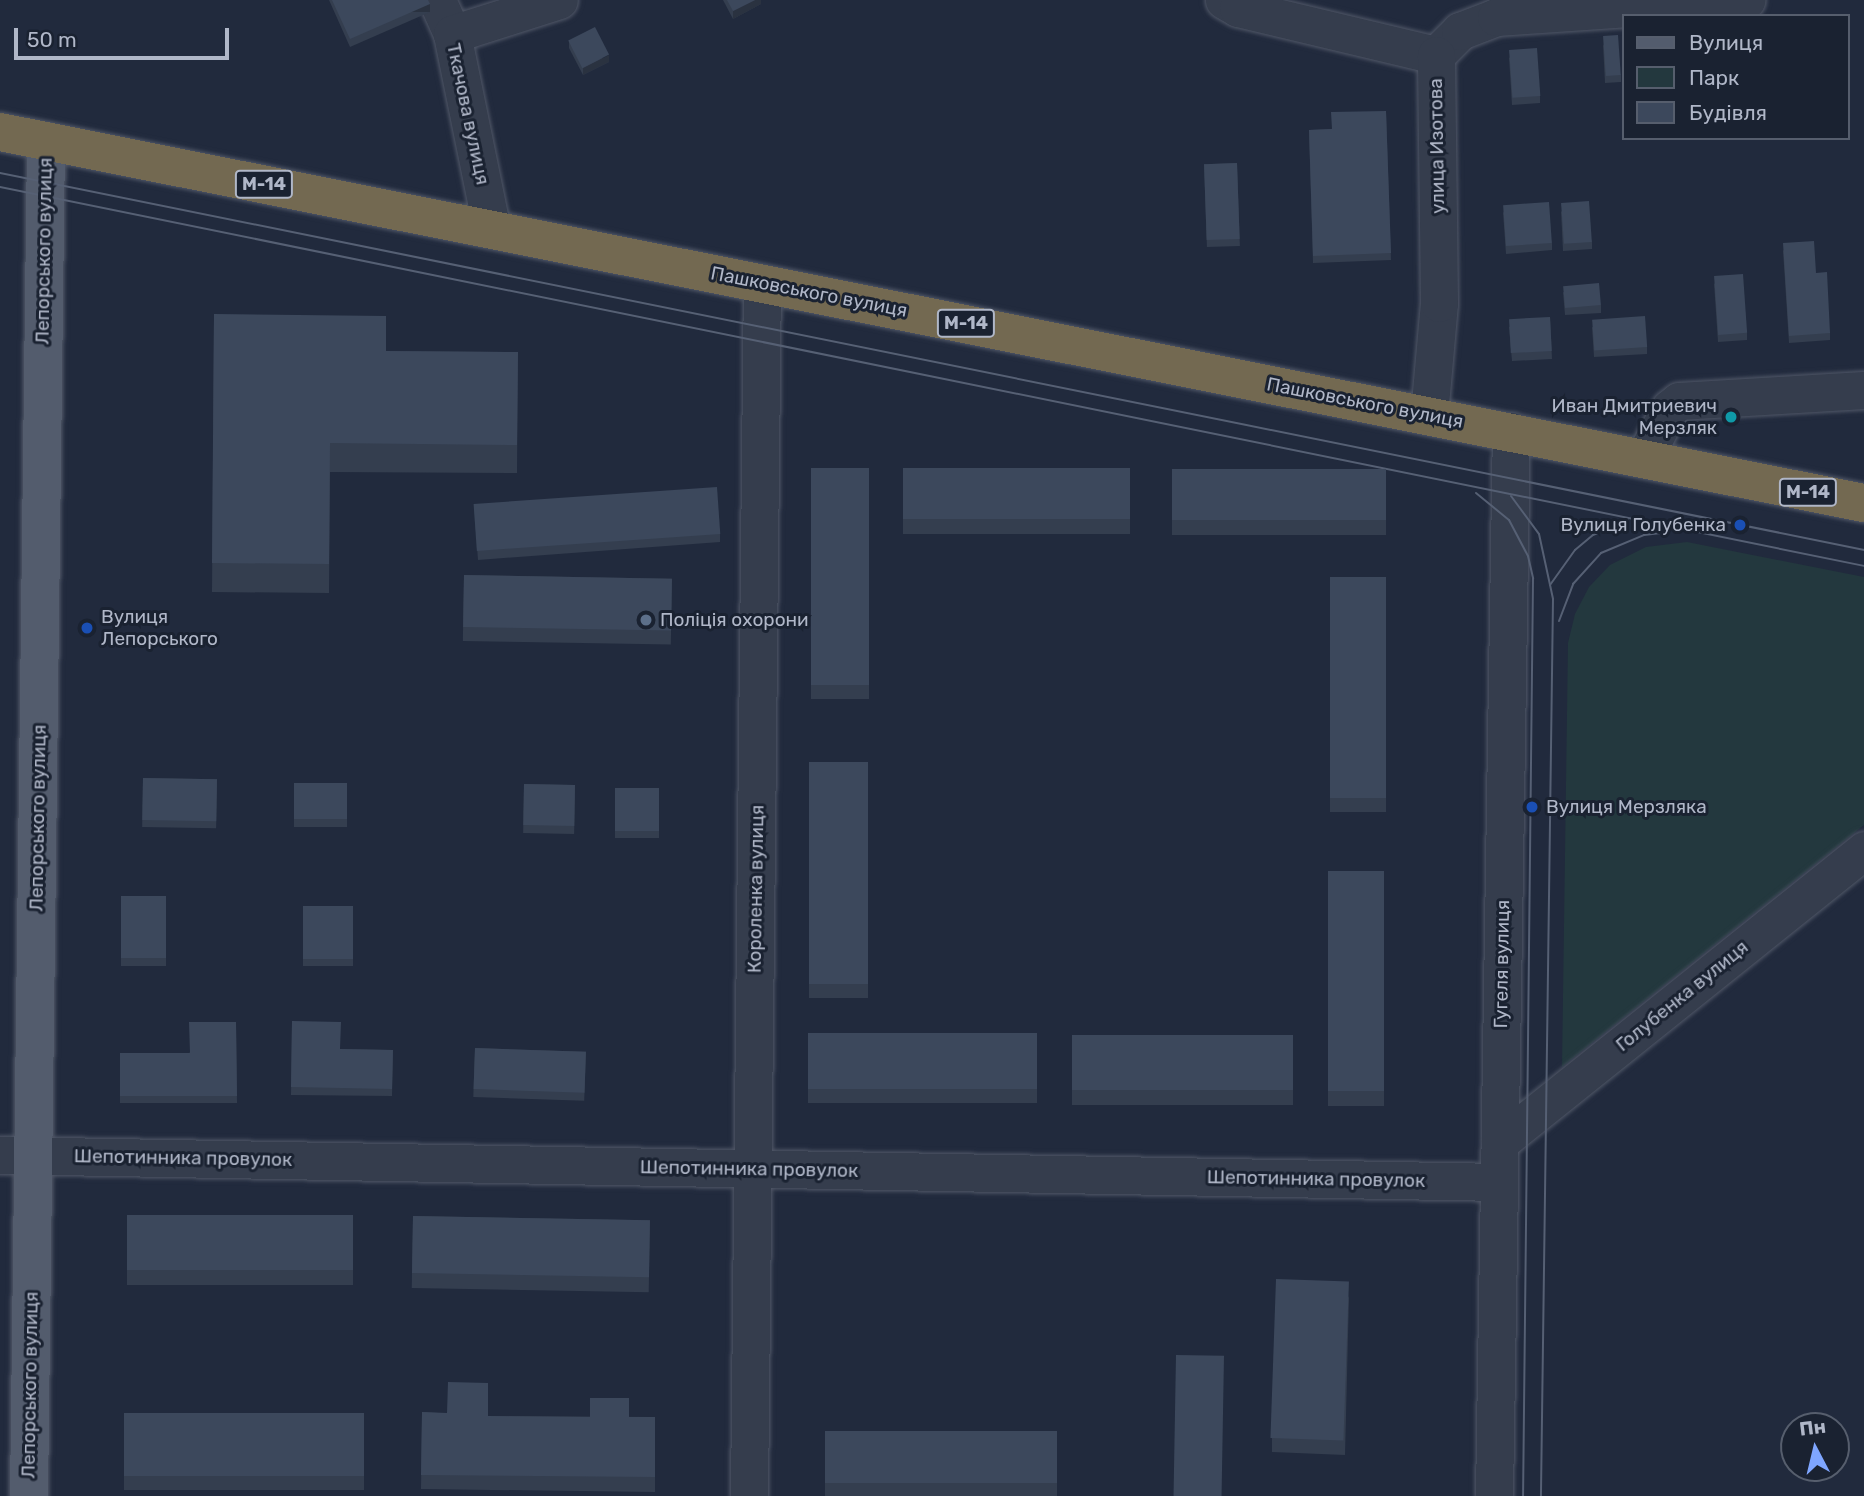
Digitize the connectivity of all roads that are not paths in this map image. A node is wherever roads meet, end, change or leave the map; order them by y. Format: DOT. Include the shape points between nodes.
graph roads {
  1 [pos="437,0"];
  2 [pos="559,0"];
  3 [pos="1224,0"];
  4 [pos="1746,0"];
  5 [pos="452,34"];
  6 [pos="1436,55"];
  7 [pos="0,132"];
  8 [pos="46,141"];
  9 [pos="492,230"];
  10 [pos="762,283"];
  11 [pos="1864,390"];
  12 [pos="1429,415"];
  13 [pos="1511,431"];
  14 [pos="1644,458"];
  15 [pos="1864,503"];
  16 [pos="1864,850"];
  17 [pos="1500,1142"];
  18 [pos="17,1155"];
  19 [pos="753,1169"];
  20 [pos="1499,1182"];
  21 [pos="29,1496"];
  22 [pos="749,1496"];
  23 [pos="1494,1496"];
  1 -- 5 [label="street, Ткачова вулиця"];
  2 -- 5 [label="street"];
  3 -- 6 [label="street, улица Изотова" via="1238,8"];
  4 -- 6 [label="street" via="1496,17 1460,31"];
  5 -- 9 [label="street, Ткачова вулиця"];
  6 -- 12 [label="street, улица Изотова" via="1439,303"];
  7 -- 8 [label="highway, Пашковського вулиця / М-14"];
  8 -- 9 [label="highway, Пашковського вулиця / М-14"];
  8 -- 18 [label="main road, Лепорського вулиця"];
  9 -- 10 [label="highway, Пашковського вулиця / М-14"];
  10 -- 12 [label="highway, Пашковського вулиця / М-14"];
  10 -- 19 [label="street, Короленка вулиця"];
  11 -- 14 [label="street" via="1679,401 1670,408"];
  12 -- 13 [label="highway, Пашковського вулиця / М-14"];
  13 -- 14 [label="highway, Пашковського вулиця / М-14"];
  13 -- 17 [label="street, Гугеля вулиця"];
  14 -- 15 [label="highway, Пашковського вулиця / М-14"];
  16 -- 17 [label="street, Голубенка вулиця"];
  17 -- 20 [label="street, Гугеля вулиця"];
  18 -- 19 [label="street, Шепотинника провулок"];
  18 -- 21 [label="main road, Лепорського вулиця"];
  19 -- 20 [label="street, Шепотинника провулок"];
  19 -- 22 [label="street, Короленка вулиця"];
  20 -- 23 [label="street, Гугеля вулиця"];
}
